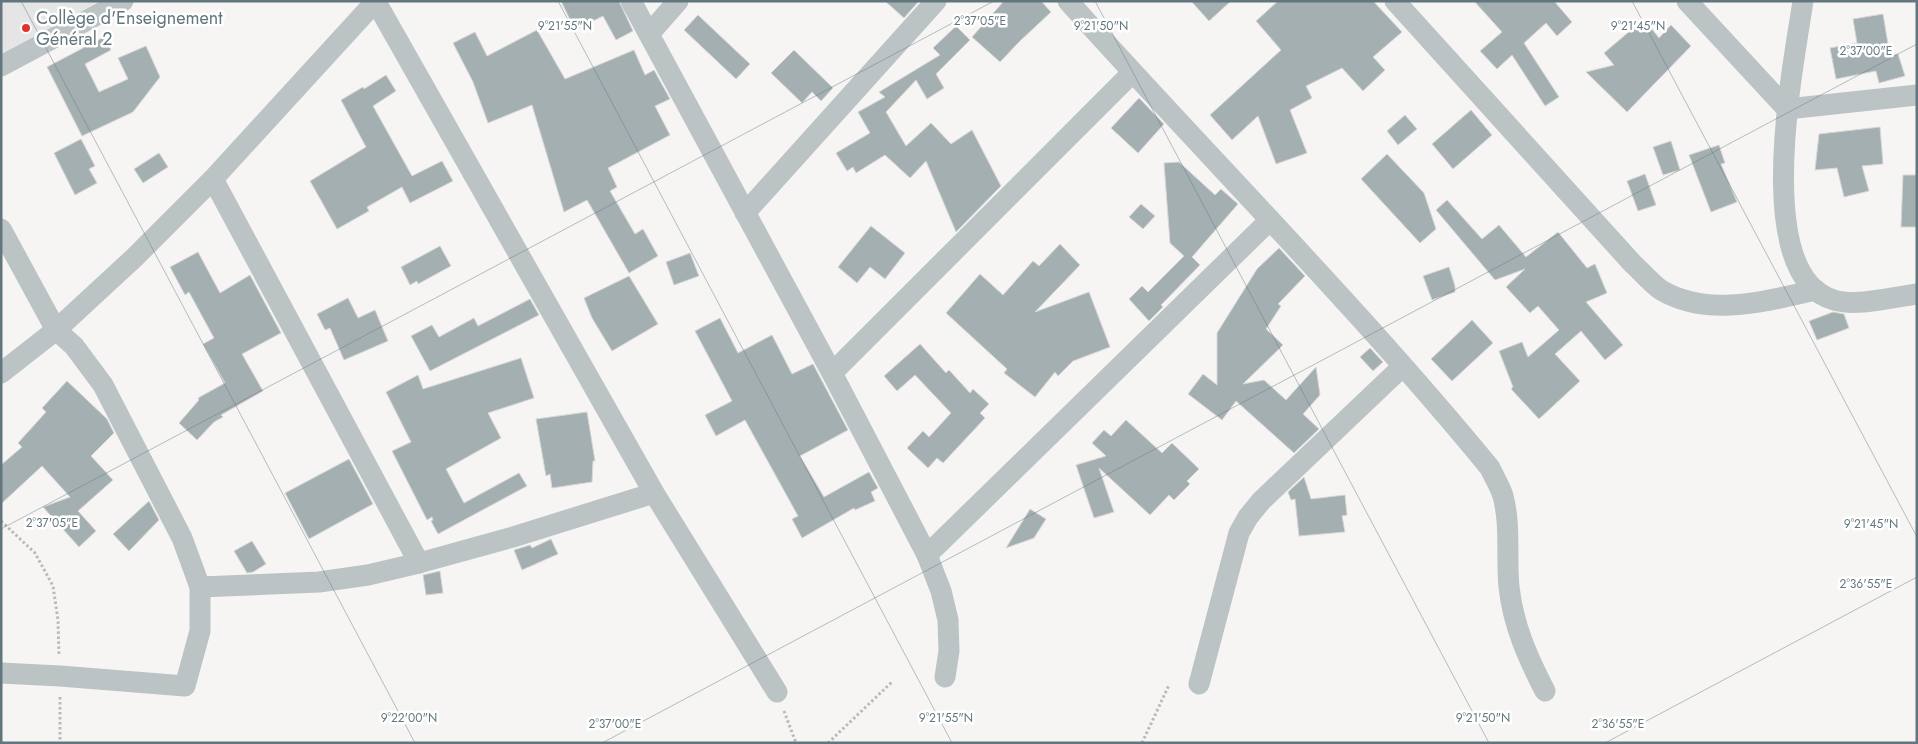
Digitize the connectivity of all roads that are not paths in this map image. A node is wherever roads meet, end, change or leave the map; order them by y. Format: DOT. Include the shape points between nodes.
graph roads {
  1 [pos="123,1"];
  2 [pos="631,1"];
  3 [pos="678,1"];
  4 [pos="936,1"];
  5 [pos="1068,1"];
  6 [pos="1395,1"];
  7 [pos="1687,1"];
  8 [pos="1803,1"];
  9 [pos="376,2"];
  10 [pos="649,34"];
  11 [pos="1,66"];
  12 [pos="1132,73"];
  13 [pos="1917,95"];
  14 [pos="1787,109"];
  15 [pos="213,179"];
  16 [pos="745,213"];
  17 [pos="1270,220"];
  18 [pos="1,229"];
  19 [pos="1816,290"];
  20 [pos="1917,294"];
  21 [pos="56,330"];
  22 [pos="1402,367"];
  23 [pos="1,373"];
  24 [pos="832,373"];
  25 [pos="654,493"];
  26 [pos="927,555"];
  27 [pos="419,563"];
  28 [pos="200,587"];
  29 [pos="1,674"];
  30 [pos="945,678"];
  31 [pos="1199,684"];
  32 [pos="1545,691"];
  33 [pos="777,692"];
  1 -- 11 [label="street"];
  2 -- 10 [label="street"];
  3 -- 10 [label="street"];
  4 -- 16 [label="street"];
  5 -- 12 [label="street"];
  6 -- 19 [label="street" via="1633,264 1661,289 1689,302 1724,306"];
  7 -- 14 [label="street"];
  8 -- 14 [label="street"];
  9 -- 15 [label="street"];
  9 -- 25 [label="street"];
  10 -- 16 [label="street"];
  12 -- 17 [label="street"];
  12 -- 24 [label="street"];
  13 -- 14 [label="street"];
  14 -- 19 [label="street" via="1783,189 1786,226 1793,255 1803,275"];
  15 -- 21 [label="street"];
  15 -- 27 [label="street"];
  16 -- 24 [label="street"];
  17 -- 22 [label="street"];
  17 -- 26 [label="street"];
  18 -- 21 [label="street"];
  19 -- 20 [label="street" via="1833,300 1849,302"];
  21 -- 23 [label="street"];
  21 -- 28 [label="street" via="74,346 103,385 182,538"];
  22 -- 31 [label="street" via="1248,517 1239,533"];
  22 -- 32 [label="street" via="1490,468 1502,494 1507,516 1509,586 1515,620 1526,653"];
  24 -- 26 [label="street"];
  25 -- 27 [label="street"];
  25 -- 33 [label="street"];
  26 -- 30 [label="street" via="942,591 948,620 949,651"];
  27 -- 28 [label="street" via="319,582"];
  28 -- 29 [label="street" via="200,631 185,686"];
}
